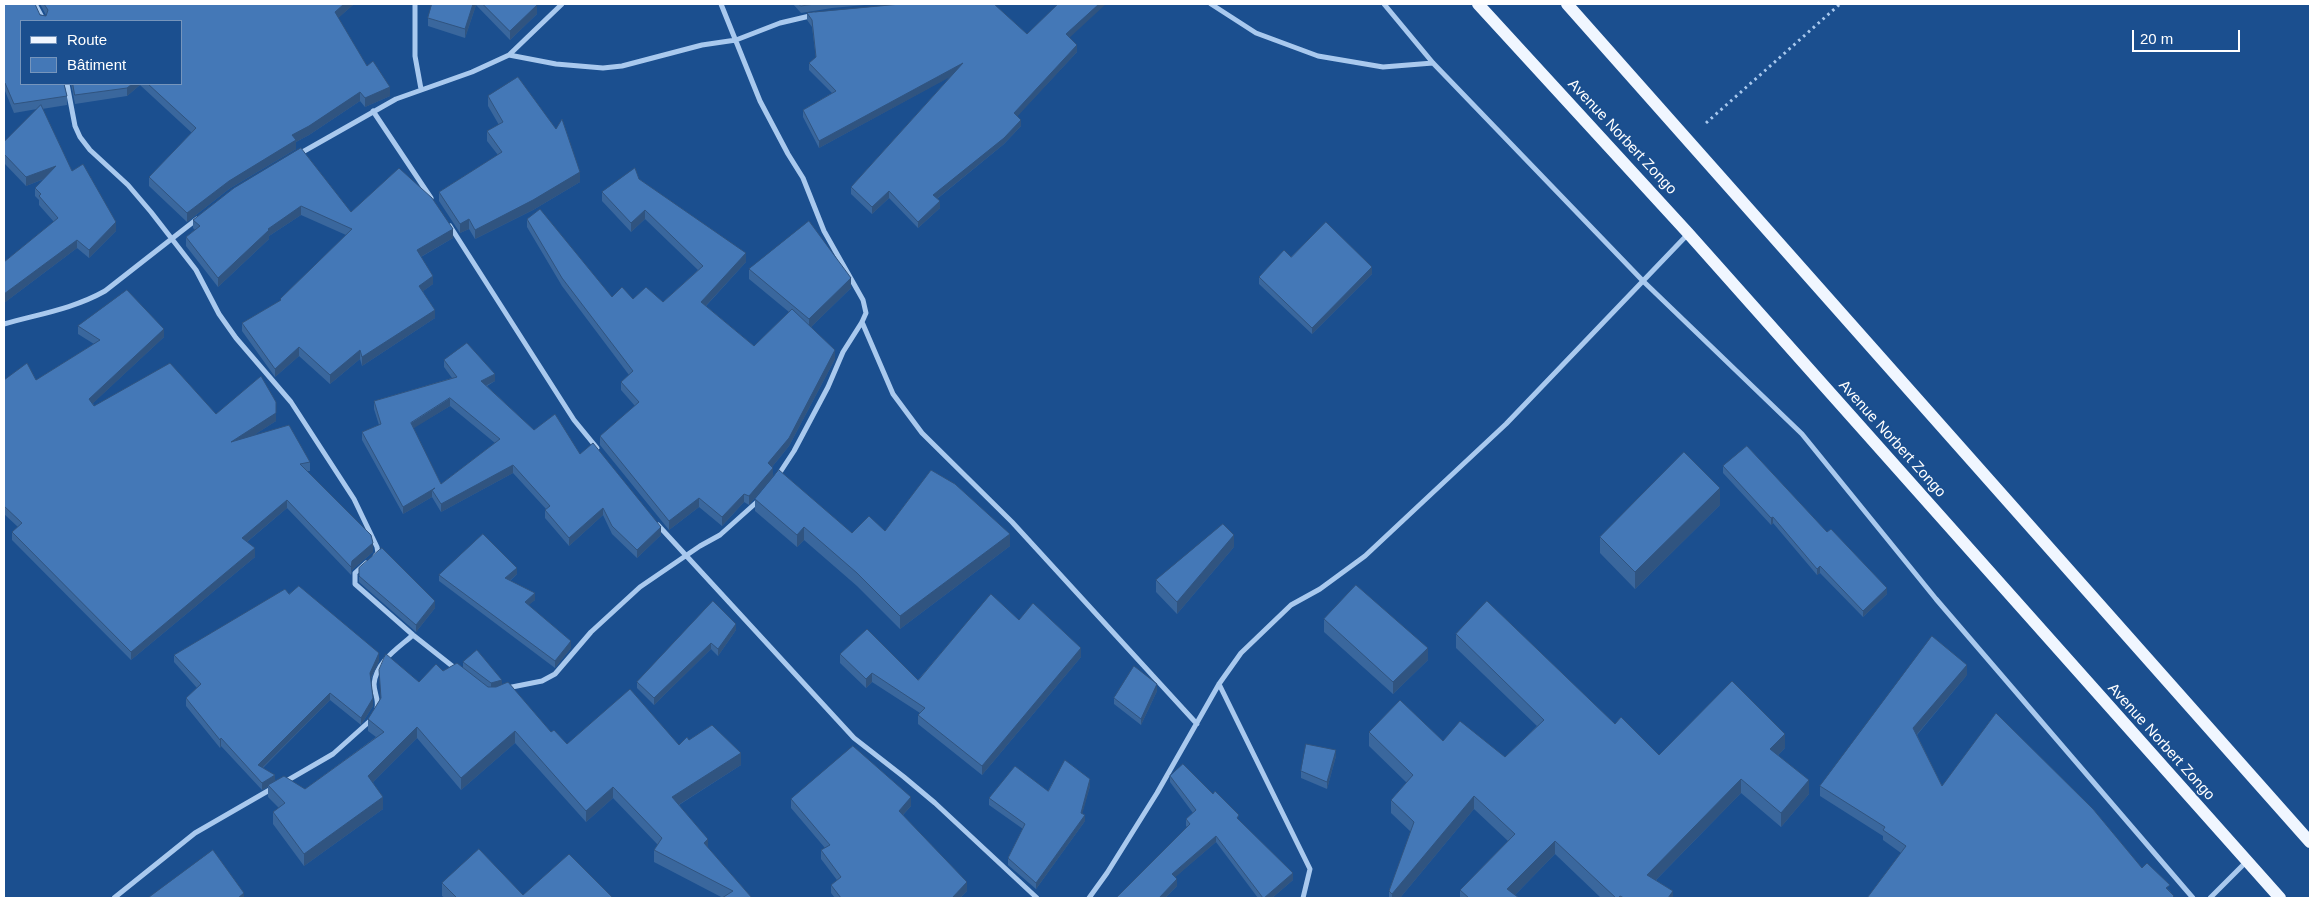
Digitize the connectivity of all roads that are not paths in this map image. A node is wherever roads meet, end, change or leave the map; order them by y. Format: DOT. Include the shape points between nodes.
graph roads {
  1 [pos="35,4"];
  2 [pos="415,4"];
  3 [pos="562,4"];
  4 [pos="721,4"];
  5 [pos="1211,4"];
  6 [pos="1384,4"];
  7 [pos="1478,4"];
  8 [pos="1567,4"];
  9 [pos="823,13"];
  10 [pos="43,20"];
  11 [pos="736,40"];
  12 [pos="509,54"];
  13 [pos="1434,64"];
  14 [pos="67,85"];
  15 [pos="421,90"];
  16 [pos="373,112"];
  17 [pos="295,156"];
  18 [pos="436,205"];
  19 [pos="201,216"];
  20 [pos="446,221"];
  21 [pos="1688,233"];
  22 [pos="172,238"];
  23 [pos="1643,281"];
  24 [pos="862,322"];
  25 [pos="4,324"];
  26 [pos="602,455"];
  27 [pos="770,486"];
  28 [pos="764,493"];
  29 [pos="654,520"];
  30 [pos="685,556"];
  31 [pos="413,635"];
  32 [pos="459,670"];
  33 [pos="1219,684"];
  34 [pos="502,692"];
  35 [pos="1198,724"];
  36 [pos="2310,842"];
  37 [pos="2247,861"];
  38 [pos="1091,897"];
  39 [pos="114,898"];
  40 [pos="1037,898"];
  41 [pos="1303,898"];
  42 [pos="2193,898"];
  43 [pos="2210,898"];
  44 [pos="2280,898"];
  1 -- 10 [label="street"];
  2 -- 15 [label="street" via="414,56"];
  3 -- 12 [label="street"];
  4 -- 11 [label="street"];
  5 -- 13 [label="street" via="1256,32 1318,56 1383,67"];
  6 -- 13 [label="street"];
  7 -- 21 [label="main road, Avenue Norbert Zongo"];
  8 -- 36 [label="main road"];
  9 -- 11 [label="street" via="780,23"];
  11 -- 12 [label="street" via="603,68 556,64"];
  11 -- 24 [label="street" via="760,101 803,178 824,231 863,300 866,313"];
  12 -- 15 [label="street" via="472,72"];
  13 -- 23 [label="street"];
  14 -- 22 [label="street" via="80,137 128,184"];
  15 -- 16 [label="street"];
  16 -- 17 [label="street"];
  16 -- 18 [label="street"];
  19 -- 22 [label="street"];
  20 -- 26 [label="street" via="574,420"];
  21 -- 23 [label="street"];
  21 -- 37 [label="main road, Avenue Norbert Zongo"];
  22 -- 25 [label="street" via="90,300"];
  22 -- 31 [label="street" via="196,270 236,338 291,402 362,515 378,554 355,573 355,584"];
  23 -- 33 [label="street" via="1506,424 1365,556 1275,617 1241,653"];
  23 -- 42 [label="street" via="1802,434 1936,599"];
  24 -- 27 [label="street" via="843,352 794,451"];
  24 -- 35 [label="street" via="893,394 922,433 1012,522"];
  28 -- 30 [label="street" via="733,525"];
  29 -- 30 [label="street"];
  30 -- 34 [label="street" via="640,587 591,632 555,674"];
  30 -- 40 [label="street" via="854,738 929,798"];
  31 -- 32 [label="street"];
  31 -- 39 [label="street" via="382,663 376,673 377,709 362,729 315,766 195,833"];
  33 -- 35 [label="street"];
  33 -- 41 [label="street" via="1310,869"];
  35 -- 38 [label="street"];
  37 -- 43 [label="street"];
  37 -- 44 [label="main road, Avenue Norbert Zongo"];
}
